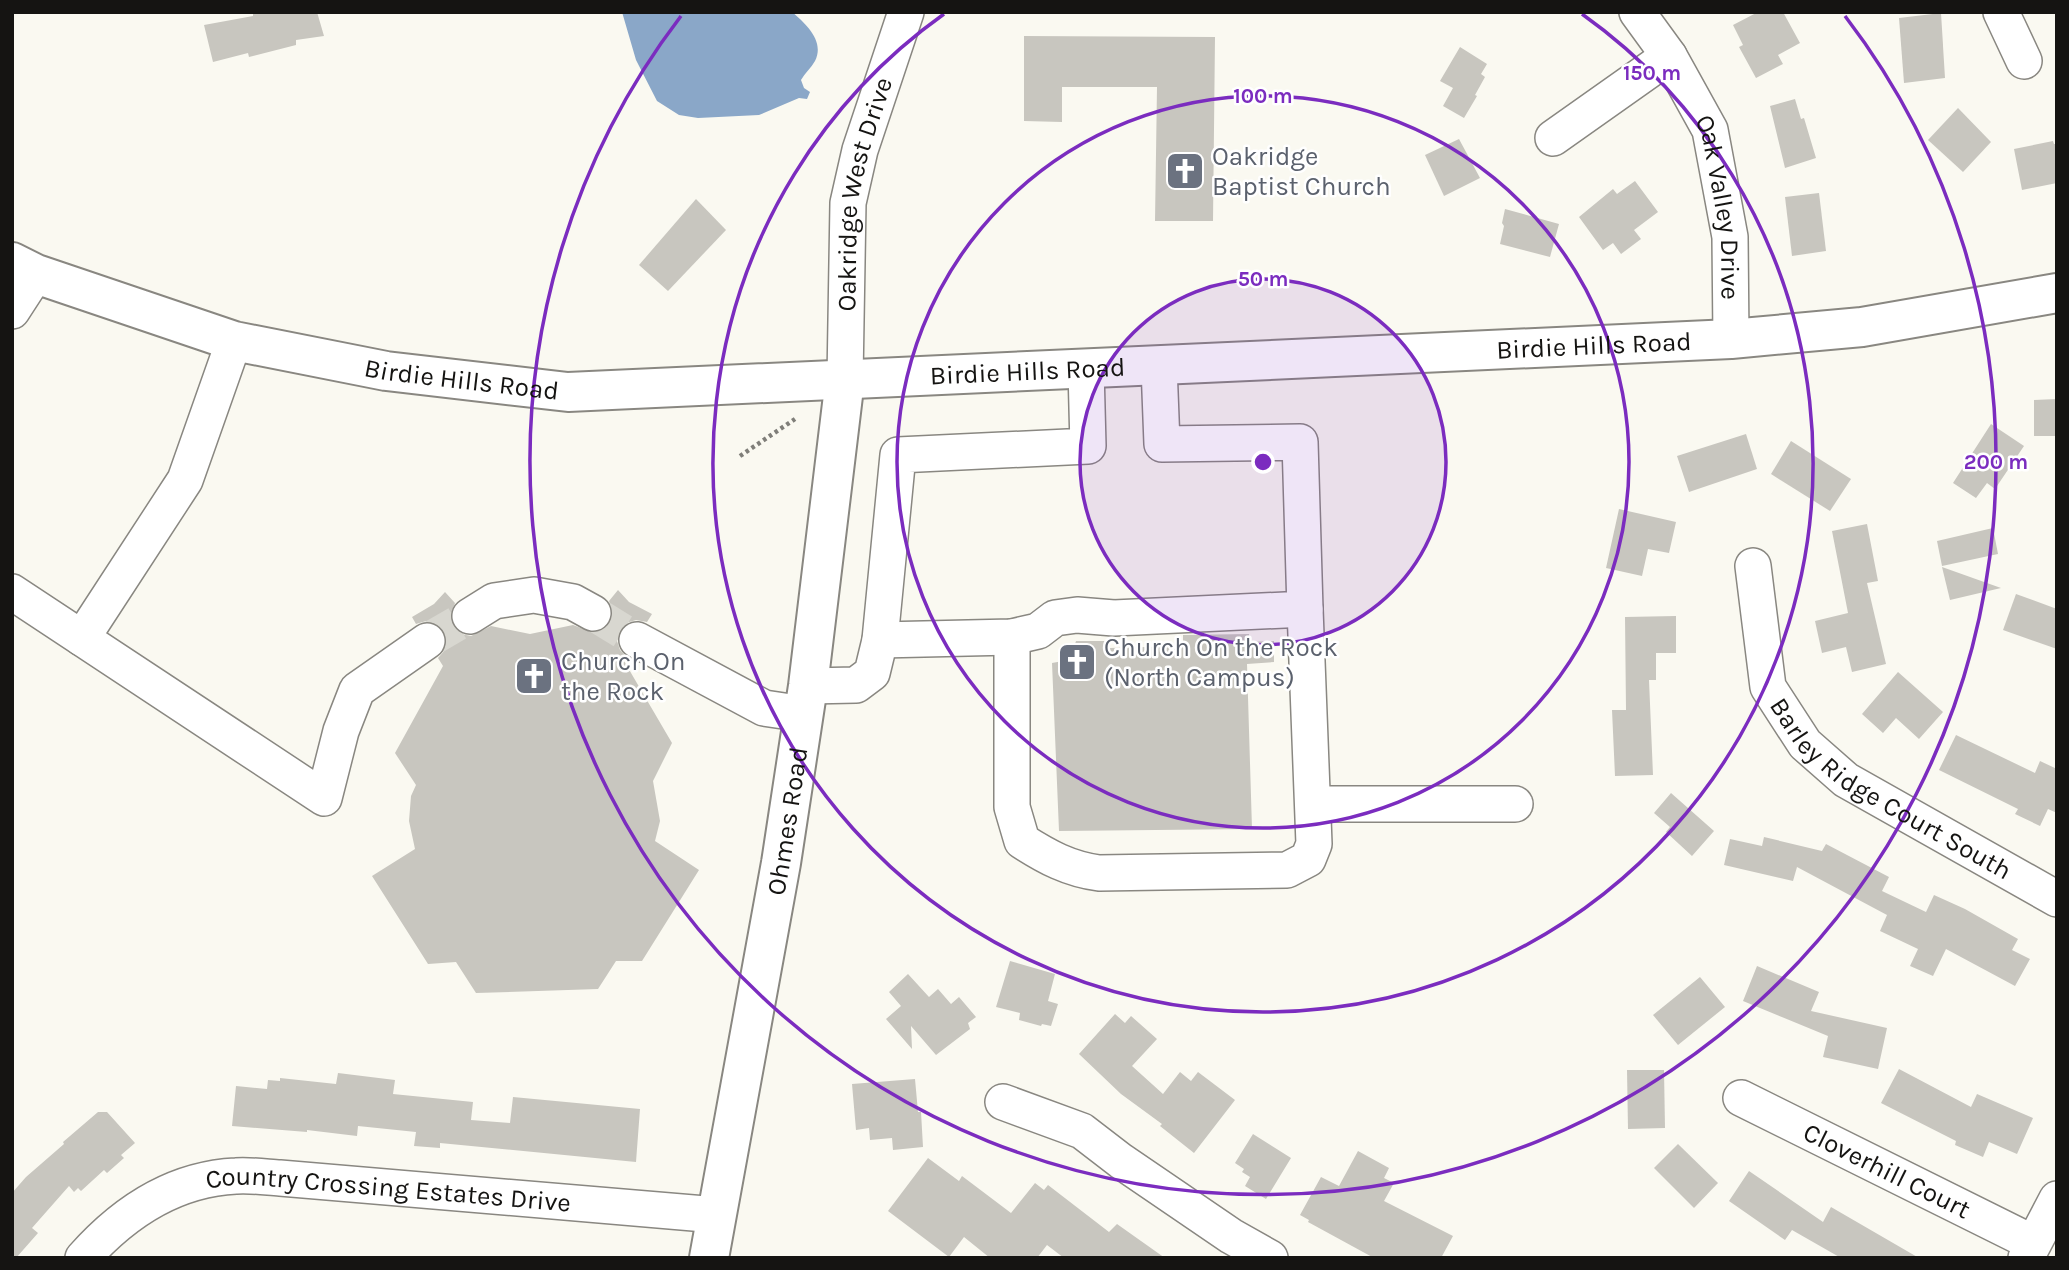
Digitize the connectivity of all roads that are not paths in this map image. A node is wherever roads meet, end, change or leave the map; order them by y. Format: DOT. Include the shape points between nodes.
graph roads {
  1 [pos="906,12"];
  2 [pos="1637,12"];
  3 [pos="2001,12"];
  4 [pos="1669,56"];
  5 [pos="2024,61"];
  6 [pos="1553,138"];
  7 [pos="24,268"];
  8 [pos="2057,293"];
  9 [pos="12,311"];
  10 [pos="1731,339"];
  11 [pos="234,341"];
  12 [pos="1159,366"];
  13 [pos="1086,369"];
  14 [pos="845,379"];
  15 [pos="1753,566"];
  16 [pos="12,592"];
  17 [pos="1305,609"];
  18 [pos="593,613"];
  19 [pos="470,616"];
  20 [pos="1012,637"];
  21 [pos="82,638"];
  22 [pos="637,640"];
  23 [pos="880,640"];
  24 [pos="427,641"];
  25 [pos="806,700"];
  26 [pos="1313,804"];
  27 [pos="1516,804"];
  28 [pos="2057,899"];
  29 [pos="1741,1098"];
  30 [pos="1003,1102"];
  31 [pos="2057,1199"];
  32 [pos="717,1215"];
  33 [pos="2029,1251"];
  34 [pos="83,1258"];
  35 [pos="709,1258"];
  36 [pos="1270,1258"];
  1 -- 14 [label="street, Oakridge West Drive" via="860,150 848,203"];
  2 -- 4 [label="street, Oak Valley Drive"];
  3 -- 5 [label="street"];
  4 -- 6 [label="street"];
  4 -- 10 [label="street, Oak Valley Drive" via="1710,130 1730,237"];
  7 -- 9 [label="street"];
  7 -- 11 [label="main road, Birdie Hills Road"];
  8 -- 10 [label="main road, Birdie Hills Road" via="1862,327"];
  10 -- 12 [label="main road, Birdie Hills Road"];
  11 -- 14 [label="main road, Birdie Hills Road" via="386,371 568,392"];
  11 -- 21 [label="street" via="185,480"];
  12 -- 13 [label="main road, Birdie Hills Road"];
  12 -- 17 [label="street" via="1162,444 1300,442"];
  13 -- 14 [label="main road, Birdie Hills Road"];
  13 -- 23 [label="street" via="1088,446 898,455"];
  14 -- 25 [label="main road, Ohmes Road"];
  15 -- 28 [label="street, Barley Ridge Court South" via="1769,687 1805,744 1846,780"];
  16 -- 21 [label="street"];
  17 -- 20 [label="street" via="1114,618 1077,615 1055,618 1038,631"];
  17 -- 26 [label="street"];
  18 -- 19 [label="street" via="573,602 534,595 494,601"];
  20 -- 23 [label="street"];
  20 -- 26 [label="street" via="1012,807 1022,841 1044,856 1075,870 1099,873 1287,870 1308,859 1314,844"];
  21 -- 24 [label="street" via="324,798 357,690"];
  22 -- 25 [label="street" via="764,708"];
  23 -- 25 [label="street" via="872,673 856,685"];
  25 -- 32 [label="main road, Ohmes Road"];
  26 -- 27 [label="street"];
  29 -- 33 [label="street, Cloverhill Court"];
  30 -- 36 [label="street" via="1082,1131 1221,1230"];
  31 -- 33 [label="street"];
  32 -- 34 [label="street, Country Crossing Estates Drive" via="236,1176 189,1183 149,1201 105,1233"];
  32 -- 35 [label="main road, Ohmes Road"];
}
